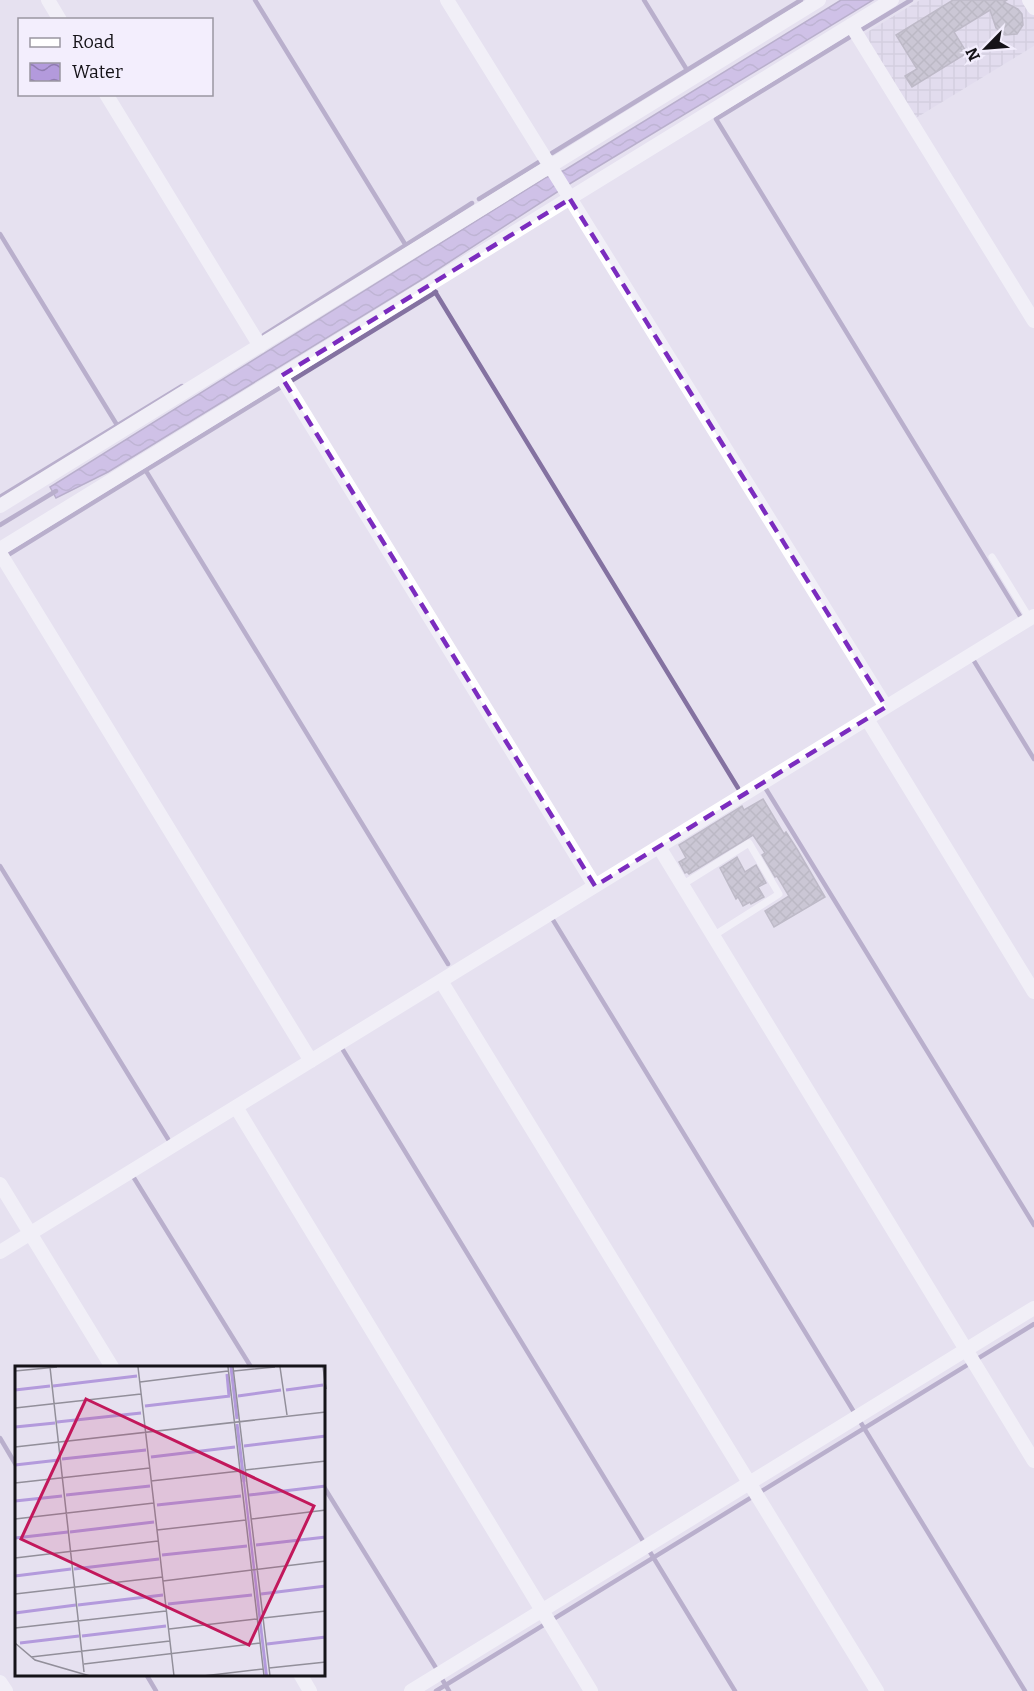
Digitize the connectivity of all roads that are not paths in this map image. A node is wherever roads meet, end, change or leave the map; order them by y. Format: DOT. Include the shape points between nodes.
graph roads {
  1 [pos="48,0"];
  2 [pos="447,0"];
  3 [pos="819,0"];
  4 [pos="892,0"];
  5 [pos="1029,0"];
  6 [pos="1034,8"];
  7 [pos="59,18"];
  8 [pos="852,25"];
  9 [pos="107,96"];
  10 [pos="550,168"];
  11 [pos="567,195"];
  12 [pos="1034,321"];
  13 [pos="260,346"];
  14 [pos="281,376"];
  15 [pos="0,506"];
  16 [pos="0,551"];
  17 [pos="992,557"];
  18 [pos="1032,617"];
  19 [pos="886,707"];
  20 [pos="867,719"];
  21 [pos="659,847"];
  22 [pos="682,885"];
  23 [pos="595,886"];
  24 [pos="713,936"];
  25 [pos="441,981"];
  26 [pos="1034,992"];
  27 [pos="311,1061"];
  28 [pos="236,1107"];
  29 [pos="0,1184"];
  30 [pos="31,1233"];
  31 [pos="0,1252"];
  32 [pos="1034,1308"];
  33 [pos="967,1353"];
  34 [pos="111,1366"];
  35 [pos="1034,1461"];
  36 [pos="753,1491"];
  37 [pos="546,1618"];
  38 [pos="301,1676"];
  39 [pos="0,1682"];
  40 [pos="6,1691"];
  41 [pos="310,1691"];
  42 [pos="411,1691"];
  43 [pos="591,1691"];
  44 [pos="877,1691"];
  1 -- 7 [label="street"];
  2 -- 10 [label="street"];
  3 -- 10 [label="street"];
  4 -- 8 [label="street"];
  5 -- 6 [label="street"];
  8 -- 11 [label="street"];
  8 -- 12 [label="street"];
  9 -- 13 [label="street"];
  10 -- 11 [label="street"];
  10 -- 13 [label="street"];
  11 -- 14 [label="street"];
  11 -- 19 [label="street"];
  13 -- 15 [label="street"];
  14 -- 16 [label="street"];
  14 -- 23 [label="street"];
  16 -- 27 [label="street"];
  17 -- 18 [label="lane"];
  18 -- 19 [label="street"];
  19 -- 20 [label="street"];
  20 -- 21 [label="street"];
  20 -- 26 [label="street"];
  21 -- 22 [label="street"];
  21 -- 23 [label="street"];
  22 -- 24 [label="street"];
  22 -- 24 [label="lane" via="749,843 780,894"];
  23 -- 25 [label="street"];
  24 -- 33 [label="street"];
  25 -- 27 [label="street"];
  25 -- 36 [label="street"];
  27 -- 28 [label="street"];
  28 -- 30 [label="street"];
  28 -- 37 [label="street"];
  29 -- 30 [label="street"];
  30 -- 31 [label="street"];
  30 -- 34 [label="street"];
  32 -- 33 [label="street"];
  33 -- 35 [label="street"];
  33 -- 36 [label="street"];
  36 -- 37 [label="street"];
  36 -- 44 [label="street"];
  37 -- 42 [label="street"];
  37 -- 43 [label="street"];
  38 -- 41 [label="street"];
  39 -- 40 [label="street"];
}
